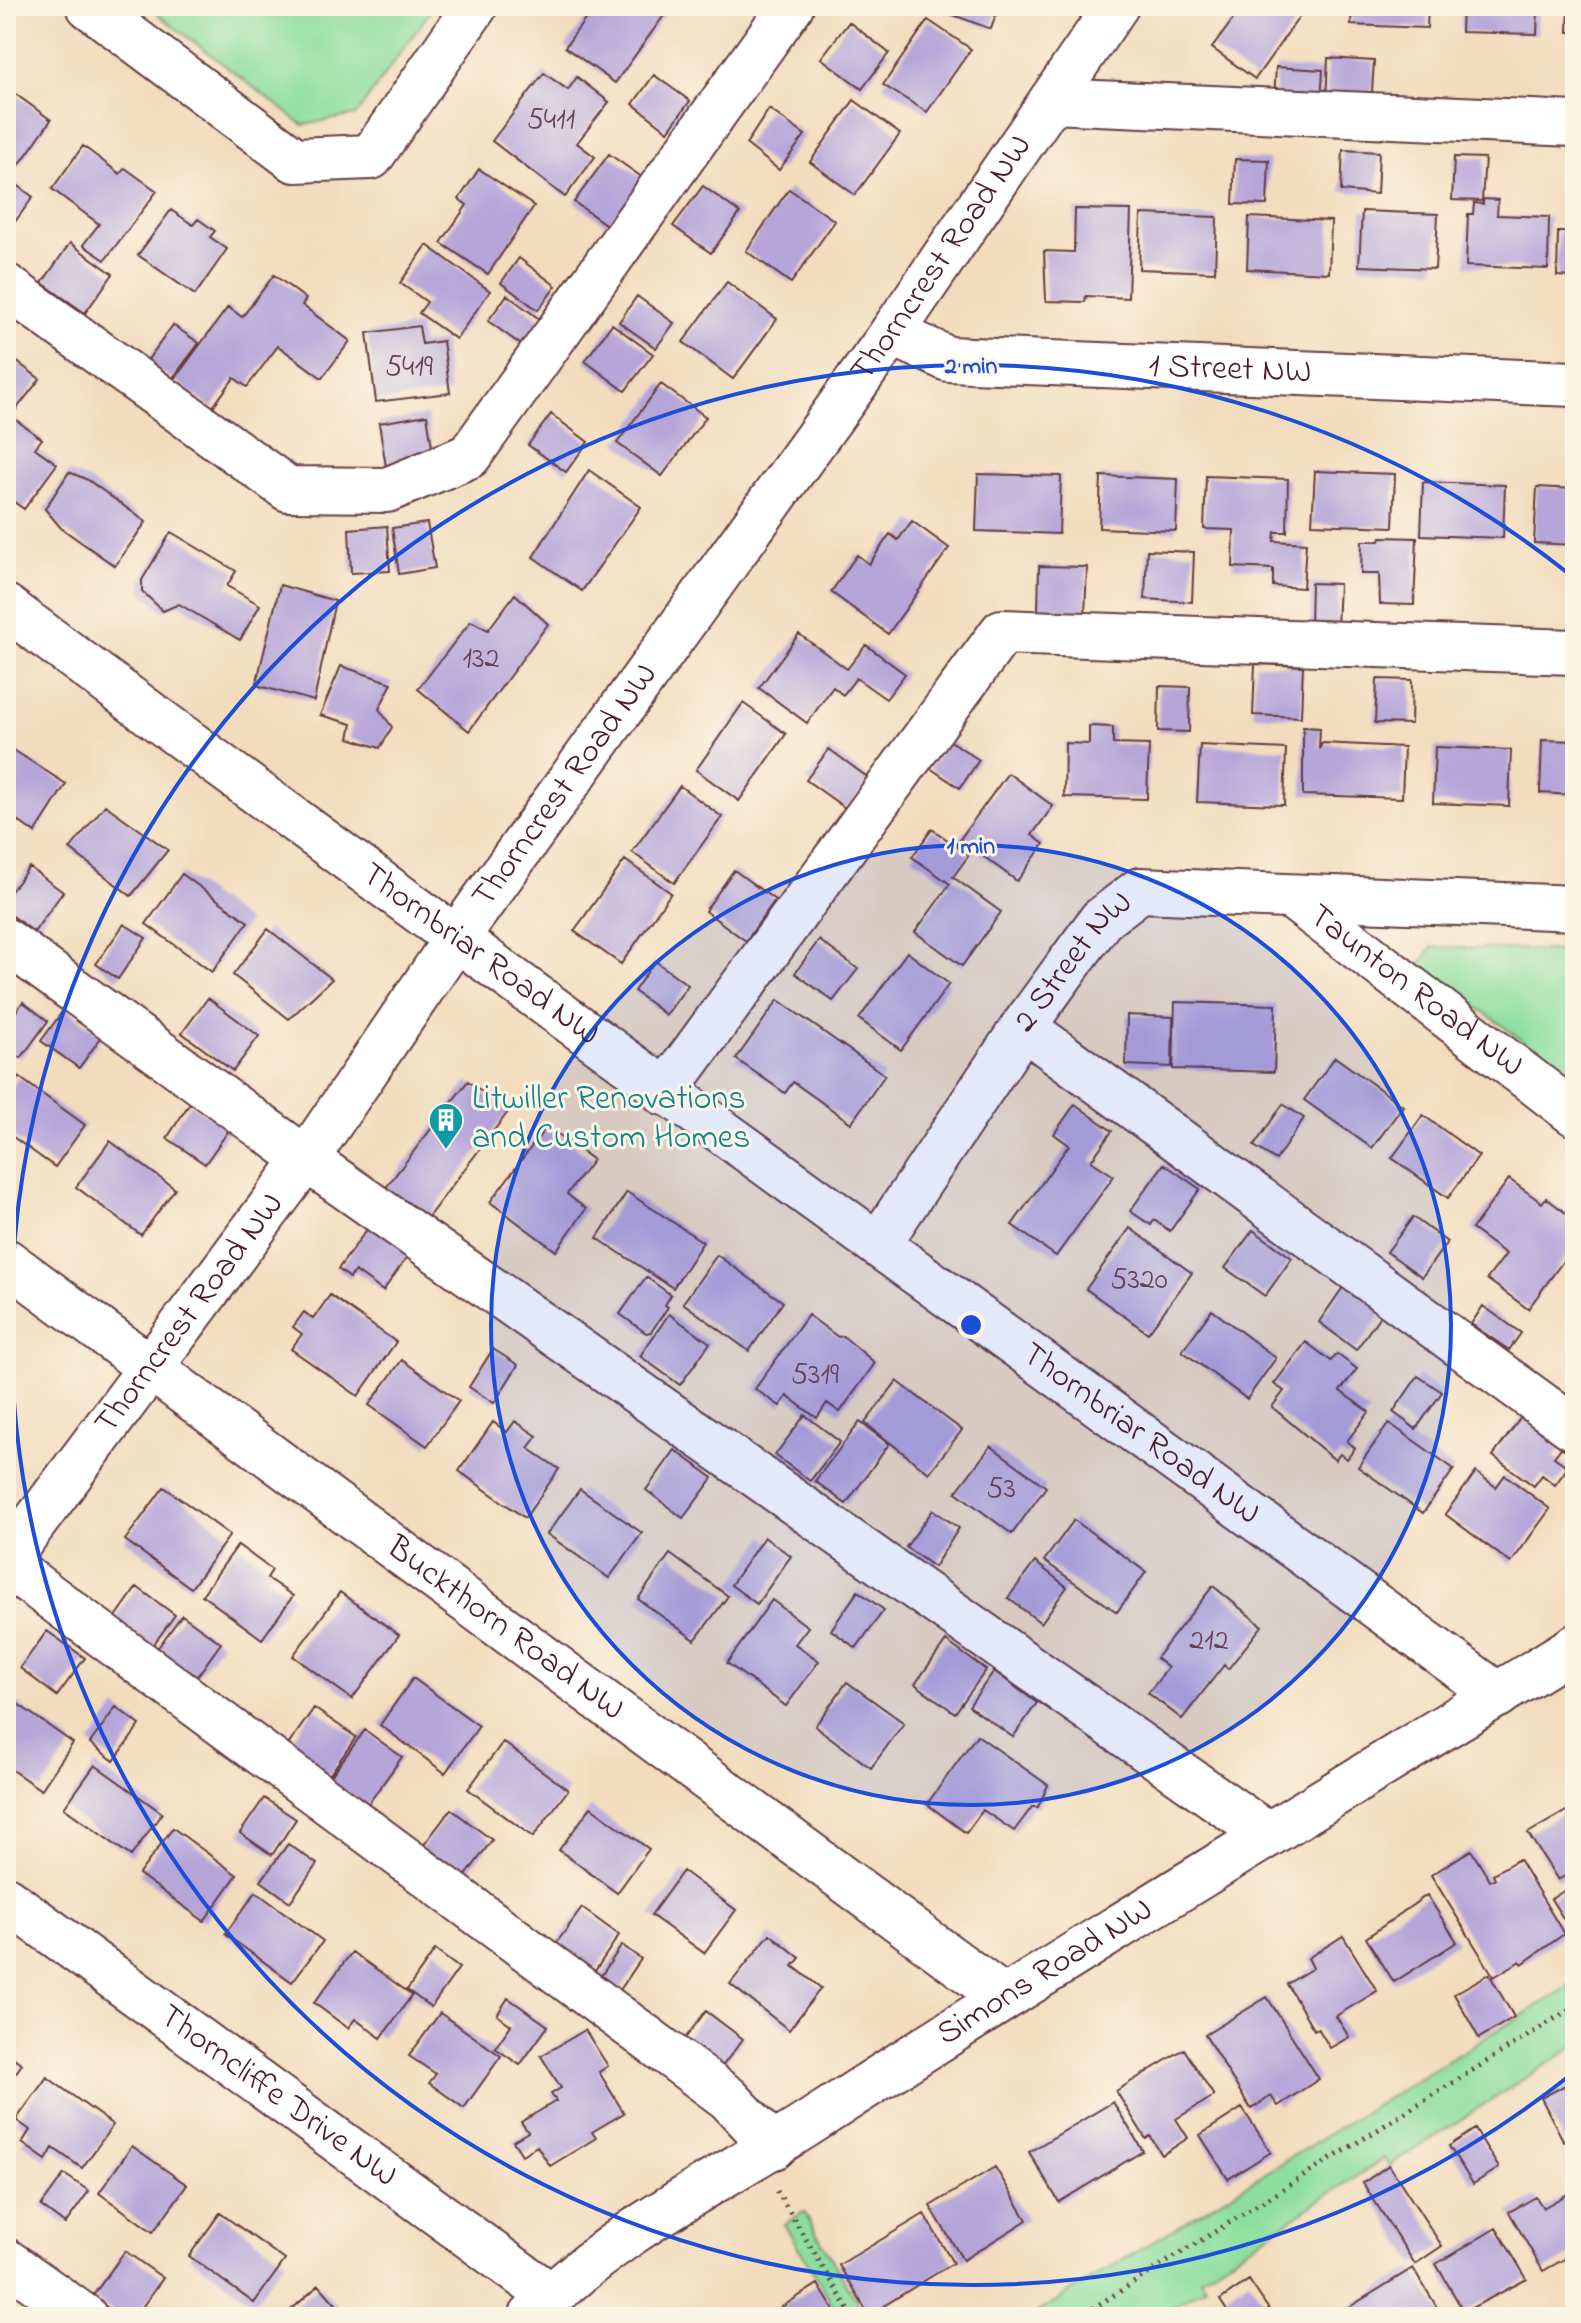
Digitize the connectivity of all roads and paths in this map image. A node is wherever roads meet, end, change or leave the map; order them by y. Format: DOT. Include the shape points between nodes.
graph roads {
  1 [pos="89,6"];
  2 [pos="475,6"];
  3 [pos="791,6"];
  4 [pos="1116,6"];
  5 [pos="1051,101"];
  6 [pos="1575,124"];
  7 [pos="6,286"];
  8 [pos="892,333"];
  9 [pos="1575,384"];
  10 [pos="6,607"];
  11 [pos="1575,652"];
  12 [pos="1293,898"];
  13 [pos="1575,908"];
  14 [pos="455,940"];
  15 [pos="6,941"];
  16 [pos="1023,1027"];
  17 [pos="664,1093"];
  18 [pos="1575,1114"];
  19 [pos="306,1159"];
  20 [pos="879,1243"];
  21 [pos="6,1261"];
  22 [pos="151,1369"];
  23 [pos="1575,1429"];
  24 [pos="6,1562"];
  25 [pos="1575,1647"];
  26 [pos="1498,1695"];
  27 [pos="1268,1835"];
  28 [pos="6,1899"];
  29 [pos="1003,1997"];
  30 [pos="1575,2006"];
  31 [pos="765,2152"];
  32 [pos="6,2261"];
  33 [pos="541,2306"];
  34 [pos="85,2317"];
  35 [pos="853,2317"];
  36 [pos="1079,2317"];
  1 -- 2 [label="street" via="295,160 371,157"];
  3 -- 7 [label="street" via="469,456 387,490 288,489"];
  4 -- 5 [label="street, Thorncrest Road NW"];
  5 -- 6 [label="street"];
  5 -- 8 [label="street, Thorncrest Road NW"];
  8 -- 9 [label="street, 1 Street NW" via="948,359"];
  8 -- 14 [label="street, Thorncrest Road NW"];
  10 -- 14 [label="street, Thornbriar Road NW"];
  11 -- 17 [label="street" via="1002,632"];
  12 -- 13 [label="street, 2 Street NW"];
  12 -- 16 [label="street, 2 Street NW" via="1140,890 1101,920"];
  12 -- 18 [label="street, Taunton Road NW"];
  14 -- 17 [label="street, Thornbriar Road NW"];
  14 -- 19 [label="street, Thorncrest Road NW"];
  15 -- 19 [label="street"];
  16 -- 20 [label="street, 2 Street NW"];
  16 -- 23 [label="street"];
  17 -- 20 [label="street, Thornbriar Road NW"];
  19 -- 22 [label="street, Thorncrest Road NW"];
  19 -- 27 [label="street"];
  20 -- 26 [label="street, Thornbriar Road NW"];
  21 -- 22 [label="street, Buckthorn Road NW"];
  22 -- 24 [label="street, Thorncrest Road NW"];
  22 -- 29 [label="street, Buckthorn Road NW"];
  24 -- 31 [label="street" via="728,2098"];
  25 -- 26 [label="street, Simons Road NW"];
  26 -- 27 [label="street, Simons Road NW"];
  27 -- 29 [label="street, Simons Road NW"];
  28 -- 33 [label="street, Thorncliffe Drive NW"];
  29 -- 31 [label="street, Simons Road NW"];
  30 -- 36 [label="path"];
  31 -- 33 [label="street, Simons Road NW" via="616,2243"];
  31 -- 35 [label="path"];
  32 -- 34 [label="street"];
}
